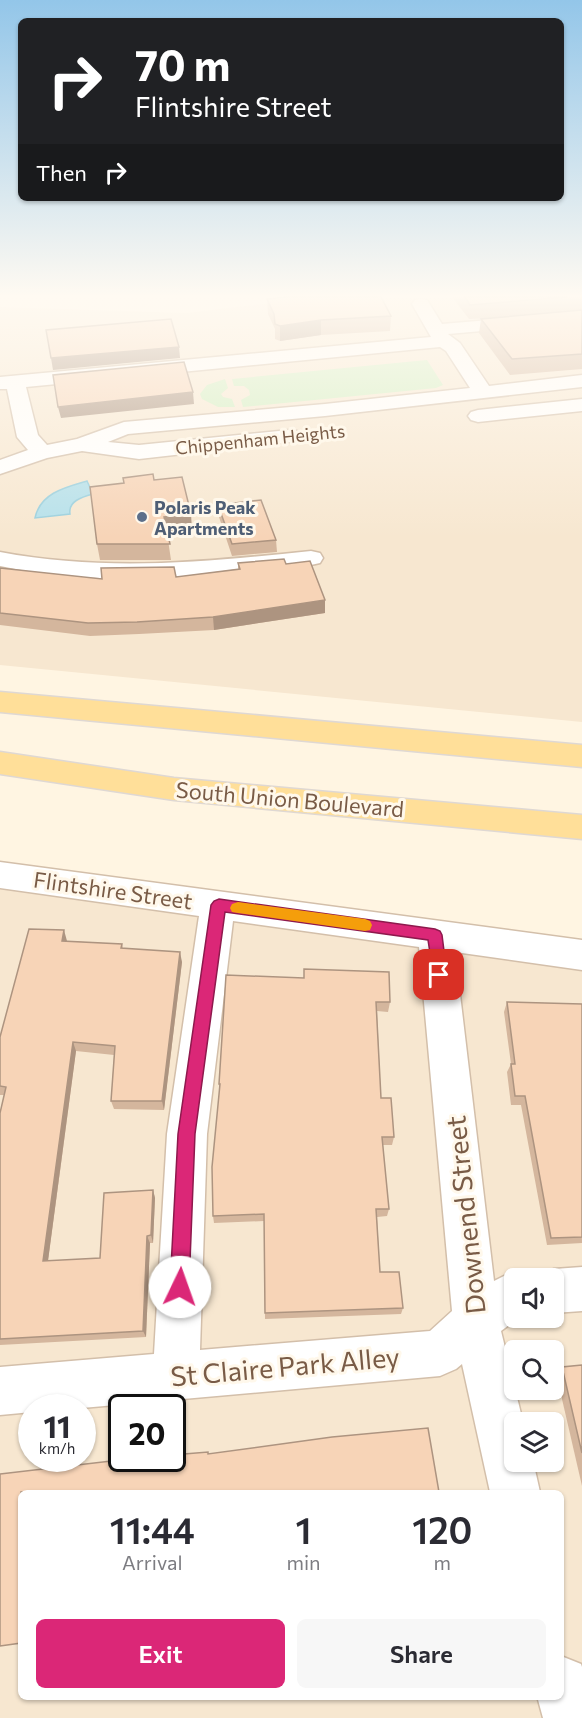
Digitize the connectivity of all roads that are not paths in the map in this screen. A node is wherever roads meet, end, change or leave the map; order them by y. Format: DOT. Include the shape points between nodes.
graph roads {
  1 [pos="60,377"];
  2 [pos="473,377"];
  3 [pos="582,381"];
  4 [pos="7,383"];
  5 [pos="483,392"];
  6 [pos="582,405"];
  7 [pos="464,417"];
  8 [pos="310,434"];
  9 [pos="82,446"];
  10 [pos="42,452"];
  11 [pos="0,467"];
  12 [pos="311,558"];
  13 [pos="0,559"];
  14 [pos="0,702"];
  15 [pos="582,756"];
  16 [pos="0,763"];
  17 [pos="582,827"];
  18 [pos="0,875"];
  19 [pos="219,905"];
  20 [pos="435,935"];
  21 [pos="582,956"];
  22 [pos="582,1289"];
  23 [pos="564,1290"];
  24 [pos="504,1301"];
  25 [pos="476,1321"];
  26 [pos="176,1375"];
  27 [pos="0,1391"];
  28 [pos="515,1490"];
  29 [pos="564,1694"];
  30 [pos="571,1718"];
  1 -- 4 [label="street"];
  2 -- 5 [label="street"];
  3 -- 5 [label="street, Chippenham Heights"];
  4 -- 10 [label="street" via="28,437"];
  5 -- 9 [label="street, Chippenham Heights" via="124,428"];
  6 -- 7 [label="street"];
  8 -- 9 [label="street, Chippenham Heights" via="139,452"];
  9 -- 10 [label="street, Chippenham Heights"];
  10 -- 11 [label="street, Chippenham Heights"];
  12 -- 13 [label="street" via="198,571 138,573 67,570"];
  14 -- 15 [label="main road"];
  16 -- 17 [label="main road, South Union Boulevard" via="174,789"];
  18 -- 19 [label="street, Flintshire Street"];
  19 -- 20 [label="street, Flintshire Street"];
  19 -- 26 [label="street" via="187,1134"];
  20 -- 21 [label="street, Flintshire Street"];
  20 -- 25 [label="street, Downend Street"];
  22 -- 23 [label="street"];
  24 -- 25 [label="street, St Claire Park Alley"];
  25 -- 26 [label="street, St Claire Park Alley" via="440,1353"];
  25 -- 28 [label="street, Downend Street"];
  26 -- 27 [label="street, St Claire Park Alley"];
  29 -- 30 [label="street"];
}
